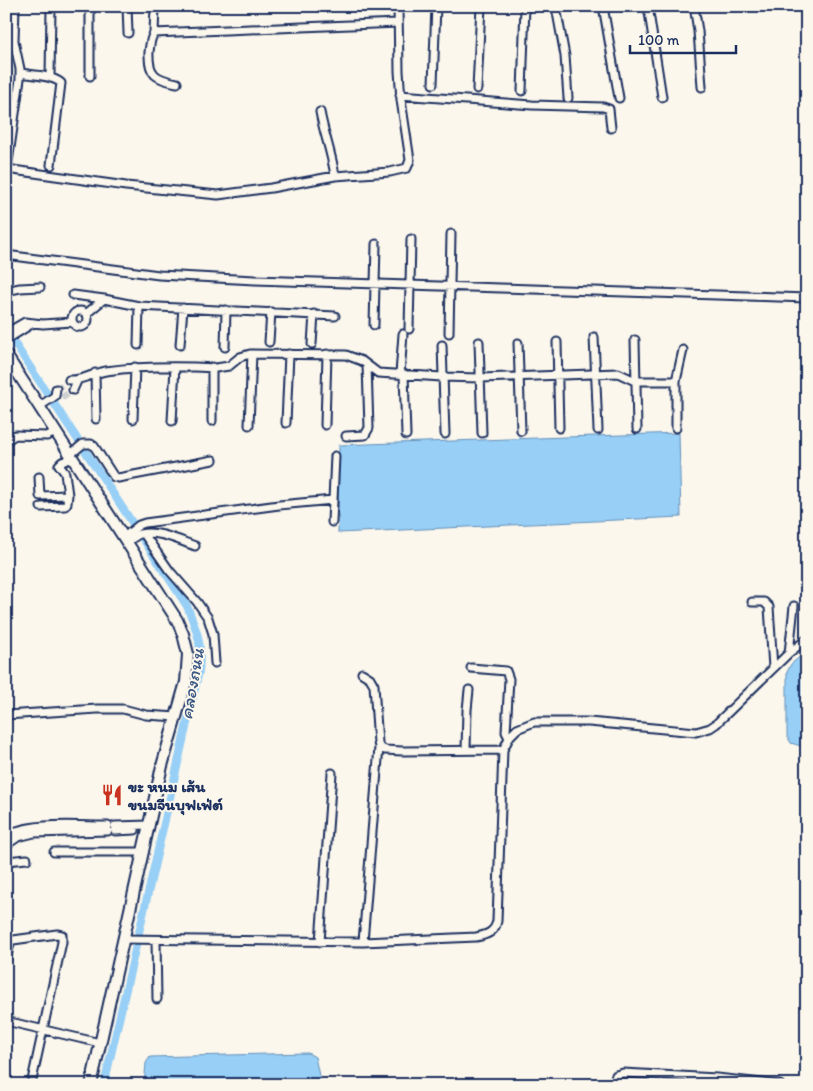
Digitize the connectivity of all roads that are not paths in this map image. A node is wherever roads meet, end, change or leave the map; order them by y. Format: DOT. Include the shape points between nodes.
graph roads {
  1 [pos="15,6"];
  2 [pos="50,6"];
  3 [pos="90,6"];
  4 [pos="127,6"];
  5 [pos="155,6"];
  6 [pos="398,6"];
  7 [pos="436,6"];
  8 [pos="481,6"];
  9 [pos="525,6"];
  10 [pos="549,6"];
  11 [pos="556,6"];
  12 [pos="603,6"];
  13 [pos="648,6"];
  14 [pos="694,6"];
  15 [pos="398,23"];
  16 [pos="128,32"];
  17 [pos="154,33"];
  18 [pos="20,73"];
  19 [pos="90,76"];
  20 [pos="50,78"];
  21 [pos="177,83"];
  22 [pos="433,84"];
  23 [pos="702,87"];
  24 [pos="477,89"];
  25 [pos="522,91"];
  26 [pos="400,95"];
  27 [pos="662,97"];
  28 [pos="568,98"];
  29 [pos="619,98"];
  30 [pos="320,112"];
  31 [pos="611,128"];
  32 [pos="51,165"];
  33 [pos="7,169"];
  34 [pos="335,176"];
  35 [pos="450,234"];
  36 [pos="411,239"];
  37 [pos="376,244"];
  38 [pos="6,255"];
  39 [pos="375,284"];
  40 [pos="410,285"];
  41 [pos="40,287"];
  42 [pos="450,287"];
  43 [pos="6,291"];
  44 [pos="73,295"];
  45 [pos="807,298"];
  46 [pos="104,299"];
  47 [pos="140,306"];
  48 [pos="183,308"];
  49 [pos="226,310"];
  50 [pos="271,312"];
  51 [pos="86,314"];
  52 [pos="314,314"];
  53 [pos="335,316"];
  54 [pos="72,322"];
  55 [pos="374,325"];
  56 [pos="409,329"];
  57 [pos="16,330"];
  58 [pos="6,333"];
  59 [pos="449,333"];
  60 [pos="402,334"];
  61 [pos="594,337"];
  62 [pos="6,340"];
  63 [pos="635,340"];
  64 [pos="269,342"];
  65 [pos="479,342"];
  66 [pos="557,342"];
  67 [pos="518,343"];
  68 [pos="312,344"];
  69 [pos="180,345"];
  70 [pos="442,345"];
  71 [pos="138,346"];
  72 [pos="225,347"];
  73 [pos="683,350"];
  74 [pos="252,354"];
  75 [pos="289,354"];
  76 [pos="327,354"];
  77 [pos="6,355"];
  78 [pos="367,365"];
  79 [pos="175,367"];
  80 [pos="134,368"];
  81 [pos="212,368"];
  82 [pos="95,372"];
  83 [pos="402,374"];
  84 [pos="596,374"];
  85 [pos="558,375"];
  86 [pos="519,376"];
  87 [pos="442,377"];
  88 [pos="480,378"];
  89 [pos="636,381"];
  90 [pos="676,381"];
  91 [pos="73,390"];
  92 [pos="56,395"];
  93 [pos="42,405"];
  94 [pos="96,418"];
  95 [pos="133,419"];
  96 [pos="172,421"];
  97 [pos="212,421"];
  98 [pos="286,423"];
  99 [pos="249,425"];
  100 [pos="325,425"];
  101 [pos="559,428"];
  102 [pos="676,428"];
  103 [pos="637,429"];
  104 [pos="598,430"];
  105 [pos="521,431"];
  106 [pos="56,432"];
  107 [pos="482,433"];
  108 [pos="445,434"];
  109 [pos="406,435"];
  110 [pos="346,436"];
  111 [pos="6,441"];
  112 [pos="73,455"];
  113 [pos="334,456"];
  114 [pos="213,460"];
  115 [pos="39,477"];
  116 [pos="68,495"];
  117 [pos="333,500"];
  118 [pos="41,507"];
  119 [pos="332,522"];
  120 [pos="142,534"];
  121 [pos="127,538"];
  122 [pos="195,546"];
  123 [pos="752,602"];
  124 [pos="794,606"];
  125 [pos="807,639"];
  126 [pos="789,653"];
  127 [pos="215,663"];
  128 [pos="471,668"];
  129 [pos="773,668"];
  130 [pos="362,673"];
  131 [pos="469,690"];
  132 [pos="6,715"];
  133 [pos="178,717"];
  134 [pos="509,738"];
  135 [pos="379,747"];
  136 [pos="466,750"];
  137 [pos="503,750"];
  138 [pos="332,773"];
  139 [pos="148,827"];
  140 [pos="68,829"];
  141 [pos="6,836"];
  142 [pos="6,845"];
  143 [pos="54,852"];
  144 [pos="142,852"];
  145 [pos="27,859"];
  146 [pos="6,861"];
  147 [pos="126,940"];
  148 [pos="156,940"];
  149 [pos="8,941"];
  150 [pos="320,942"];
  151 [pos="363,942"];
  152 [pos="6,960"];
  153 [pos="157,999"];
  154 [pos="6,1021"];
  155 [pos="44,1030"];
  156 [pos="100,1043"];
  157 [pos="31,1085"];
  158 [pos="91,1085"];
  159 [pos="612,1085"];
  160 [pos="780,1085"];
  1 -- 18 [label="street" via="14,41"];
  2 -- 20 [label="street"];
  3 -- 19 [label="street"];
  4 -- 16 [label="street"];
  5 -- 17 [label="street"];
  6 -- 15 [label="street"];
  7 -- 22 [label="street"];
  8 -- 24 [label="street"];
  9 -- 25 [label="street"];
  10 -- 11 [label="street"];
  11 -- 28 [label="street"];
  12 -- 29 [label="street"];
  13 -- 27 [label="street"];
  14 -- 23 [label="street"];
  15 -- 17 [label="street"];
  15 -- 26 [label="street"];
  17 -- 21 [label="street" via="150,43 150,68 160,79"];
  18 -- 20 [label="street"];
  18 -- 33 [label="street"];
  20 -- 32 [label="street" via="60,82 61,86"];
  26 -- 31 [label="street" via="603,106 610,112"];
  26 -- 34 [label="street" via="410,160 408,168"];
  30 -- 34 [label="street"];
  33 -- 34 [label="street" via="218,195"];
  35 -- 42 [label="street"];
  36 -- 40 [label="street"];
  37 -- 39 [label="street"];
  38 -- 39 [label="street" via="159,275"];
  39 -- 40 [label="street"];
  39 -- 55 [label="street"];
  40 -- 42 [label="street"];
  40 -- 56 [label="street"];
  41 -- 43 [label="street"];
  42 -- 45 [label="street"];
  42 -- 59 [label="street"];
  44 -- 46 [label="street"];
  46 -- 47 [label="street"];
  46 -- 51 [label="street"];
  47 -- 48 [label="street"];
  47 -- 71 [label="street"];
  48 -- 49 [label="street"];
  48 -- 69 [label="street"];
  49 -- 50 [label="street"];
  49 -- 72 [label="street"];
  50 -- 52 [label="street"];
  50 -- 64 [label="street"];
  51 -- 54 [label="street" via="76,312"];
  51 -- 54 [label="street" via="88,321 84,326 77,327"];
  52 -- 53 [label="street"];
  52 -- 68 [label="street"];
  54 -- 57 [label="street" via="33,323"];
  57 -- 58 [label="street"];
  57 -- 62 [label="street"];
  60 -- 83 [label="street"];
  61 -- 84 [label="street"];
  63 -- 89 [label="street"];
  65 -- 88 [label="street"];
  66 -- 85 [label="street"];
  67 -- 86 [label="street"];
  70 -- 87 [label="street"];
  73 -- 90 [label="street"];
  74 -- 75 [label="street"];
  74 -- 81 [label="street" via="240,357 229,366"];
  74 -- 99 [label="street"];
  75 -- 76 [label="street"];
  75 -- 98 [label="street"];
  76 -- 78 [label="street" via="346,355"];
  76 -- 100 [label="street"];
  77 -- 93 [label="street"];
  78 -- 83 [label="street" via="378,373"];
  78 -- 110 [label="street" via="369,428 364,435"];
  79 -- 80 [label="street"];
  79 -- 81 [label="street"];
  79 -- 96 [label="street"];
  80 -- 82 [label="street"];
  80 -- 95 [label="street"];
  81 -- 97 [label="street"];
  82 -- 91 [label="street" via="73,381"];
  82 -- 94 [label="street"];
  83 -- 87 [label="street"];
  83 -- 109 [label="street"];
  84 -- 85 [label="street"];
  84 -- 89 [label="street" via="618,373"];
  84 -- 104 [label="street"];
  85 -- 86 [label="street"];
  85 -- 101 [label="street"];
  86 -- 88 [label="street"];
  86 -- 105 [label="street"];
  87 -- 88 [label="street"];
  87 -- 108 [label="street"];
  88 -- 107 [label="street"];
  89 -- 90 [label="street"];
  89 -- 103 [label="street"];
  90 -- 102 [label="street"];
  92 -- 93 [label="street"];
  93 -- 106 [label="street"];
  106 -- 111 [label="street" via="48,436 15,435"];
  106 -- 112 [label="street"];
  112 -- 114 [label="street" via="83,444 91,444 114,477 118,478"];
  112 -- 116 [label="street" via="59,465 65,473"];
  112 -- 121 [label="street"];
  113 -- 117 [label="street"];
  115 -- 116 [label="street" via="40,496"];
  116 -- 118 [label="street" via="65,506"];
  117 -- 119 [label="street"];
  117 -- 121 [label="street" via="180,518 139,526"];
  120 -- 121 [label="street"];
  120 -- 122 [label="street" via="164,535"];
  120 -- 127 [label="street" via="208,618"];
  121 -- 133 [label="street" via="183,634 188,654"];
  123 -- 129 [label="street" via="764,602 769,607"];
  124 -- 126 [label="street"];
  125 -- 126 [label="street"];
  126 -- 129 [label="street"];
  128 -- 134 [label="street" via="508,673 506,732"];
  129 -- 134 [label="street" via="716,724 704,730 696,732 589,722 534,722 517,729"];
  130 -- 135 [label="street" via="374,685"];
  131 -- 136 [label="street"];
  132 -- 133 [label="street" via="123,709 146,715"];
  133 -- 139 [label="street" via="162,766"];
  134 -- 137 [label="street"];
  135 -- 136 [label="street" via="402,751"];
  135 -- 151 [label="street"];
  136 -- 137 [label="street"];
  137 -- 151 [label="street" via="496,927 487,935 476,937"];
  138 -- 150 [label="street"];
  139 -- 140 [label="street"];
  139 -- 144 [label="street"];
  140 -- 141 [label="street" via="23,829"];
  140 -- 142 [label="street" via="26,834"];
  143 -- 144 [label="street"];
  144 -- 147 [label="street"];
  145 -- 146 [label="street"];
  147 -- 148 [label="street"];
  147 -- 156 [label="street"];
  148 -- 150 [label="street"];
  148 -- 153 [label="street"];
  149 -- 152 [label="street"];
  149 -- 155 [label="street" via="62,935"];
  150 -- 151 [label="street"];
  154 -- 155 [label="street"];
  155 -- 156 [label="street"];
  155 -- 157 [label="street"];
  156 -- 158 [label="street"];
  159 -- 160 [label="street" via="616,1075 623,1072"];
}
